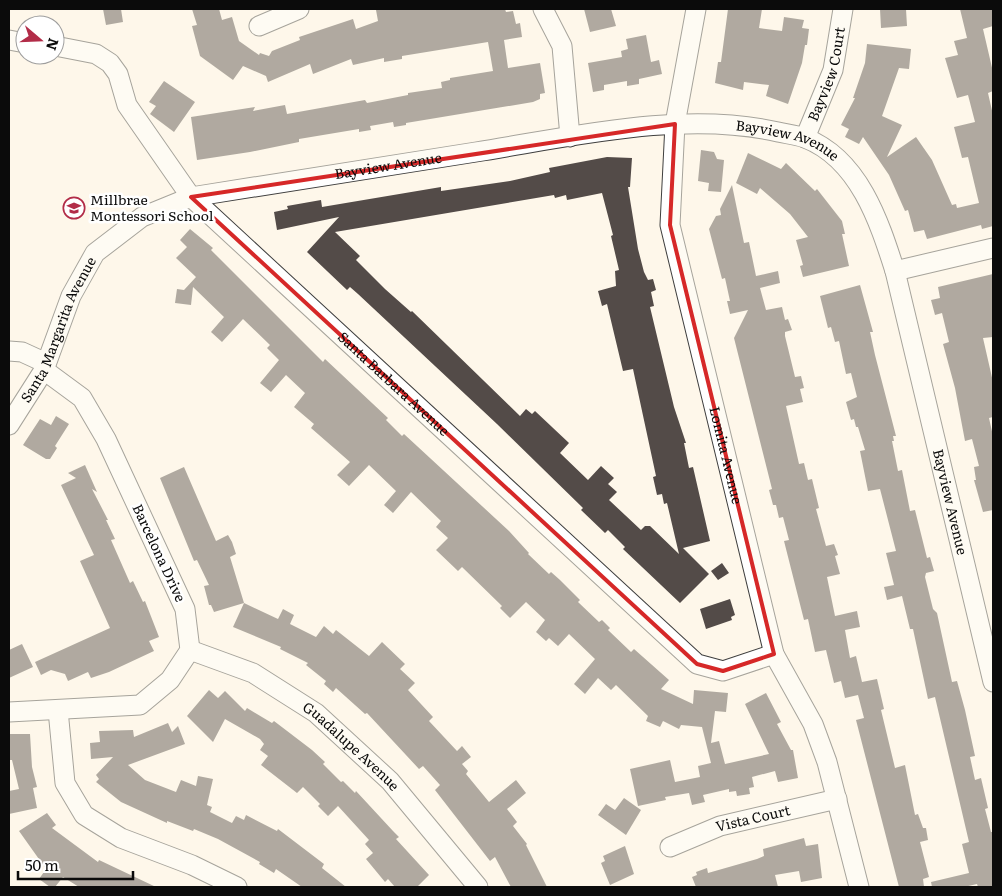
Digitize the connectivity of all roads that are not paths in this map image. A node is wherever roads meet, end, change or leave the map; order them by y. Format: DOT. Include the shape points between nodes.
graph roads {
  1 [pos="299,9"];
  2 [pos="543,9"];
  3 [pos="696,9"];
  4 [pos="843,9"];
  5 [pos="259,26"];
  6 [pos="65,48"];
  7 [pos="675,124"];
  8 [pos="570,137"];
  9 [pos="805,138"];
  10 [pos="191,197"];
  11 [pos="993,248"];
  12 [pos="895,271"];
  13 [pos="9,351"];
  14 [pos="45,366"];
  15 [pos="9,425"];
  16 [pos="190,650"];
  17 [pos="774,654"];
  18 [pos="993,682"];
  19 [pos="58,710"];
  20 [pos="9,712"];
  21 [pos="837,799"];
  22 [pos="670,847"];
  23 [pos="237,887"];
  24 [pos="478,887"];
  25 [pos="859,887"];
  1 -- 5 [label="street"];
  2 -- 8 [label="street" via="562,46"];
  3 -- 7 [label="street, Lomita Avenue"];
  4 -- 9 [label="street, Bayview Court" via="834,70"];
  6 -- 10 [label="street, Santa Barbara Avenue" via="96,54 110,63 118,74 127,105"];
  7 -- 8 [label="street, Bayview Avenue"];
  7 -- 9 [label="street, Bayview Avenue" via="748,125"];
  7 -- 17 [label="street, Lomita Avenue" via="670,225"];
  8 -- 10 [label="street, Bayview Avenue"];
  9 -- 12 [label="street, Bayview Avenue" via="834,155 871,203"];
  10 -- 14 [label="street, Santa Margarita Avenue" via="142,217 95,253 71,296"];
  10 -- 17 [label="street, Santa Barbara Avenue" via="697,664 723,671"];
  11 -- 12 [label="street"];
  12 -- 18 [label="street, Bayview Avenue"];
  13 -- 14 [label="street, Barcelona Drive" via="22,352"];
  14 -- 15 [label="street, Santa Margarita Avenue"];
  14 -- 16 [label="street, Barcelona Drive" via="82,398 106,439 185,609"];
  16 -- 19 [label="street" via="170,680 140,705"];
  16 -- 24 [label="street, Guadalupe Avenue" via="253,673 316,713 390,782"];
  17 -- 21 [label="street, Lomita Avenue" via="814,724"];
  19 -- 20 [label="street"];
  19 -- 23 [label="street" via="65,783 84,815 121,838 192,865"];
  21 -- 22 [label="street, Vista Court" via="720,826"];
  21 -- 25 [label="street, Lomita Avenue"];
}
